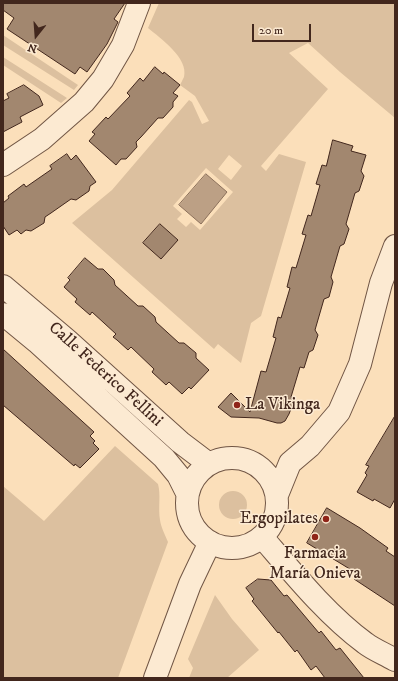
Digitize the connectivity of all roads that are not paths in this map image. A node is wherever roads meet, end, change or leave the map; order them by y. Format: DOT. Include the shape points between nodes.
graph roads {
  1 [pos="139,3"];
  2 [pos="3,165"];
  3 [pos="395,246"];
  4 [pos="3,286"];
  5 [pos="3,314"];
  6 [pos="254,463"];
  7 [pos="290,463"];
  8 [pos="209,464"];
  9 [pos="187,493"];
  10 [pos="277,495"];
  11 [pos="262,537"];
  12 [pos="210,542"];
  13 [pos="395,660"];
  14 [pos="155,678"];
  1 -- 2 [label="street" via="124,45 103,79 84,102 42,139"];
  3 -- 7 [label="street" via="381,283 360,364 339,412 310,446"];
  4 -- 8 [label="street, Calle Federico Fellini" via="180,442"];
  5 -- 9 [label="street, Calle Federico Fellini" via="164,458 178,474"];
  6 -- 7 [label="street"];
  6 -- 8 [label="street" via="231,458"];
  6 -- 10 [label="street" via="265,471"];
  7 -- 10 [label="street"];
  8 -- 9 [label="street" via="199,472"];
  9 -- 12 [label="street" via="189,518 196,530"];
  10 -- 11 [label="street" via="275,517"];
  11 -- 12 [label="street" via="238,547 226,548"];
  11 -- 13 [label="street" via="337,620 366,644"];
  12 -- 14 [label="street" via="190,584"];
}
